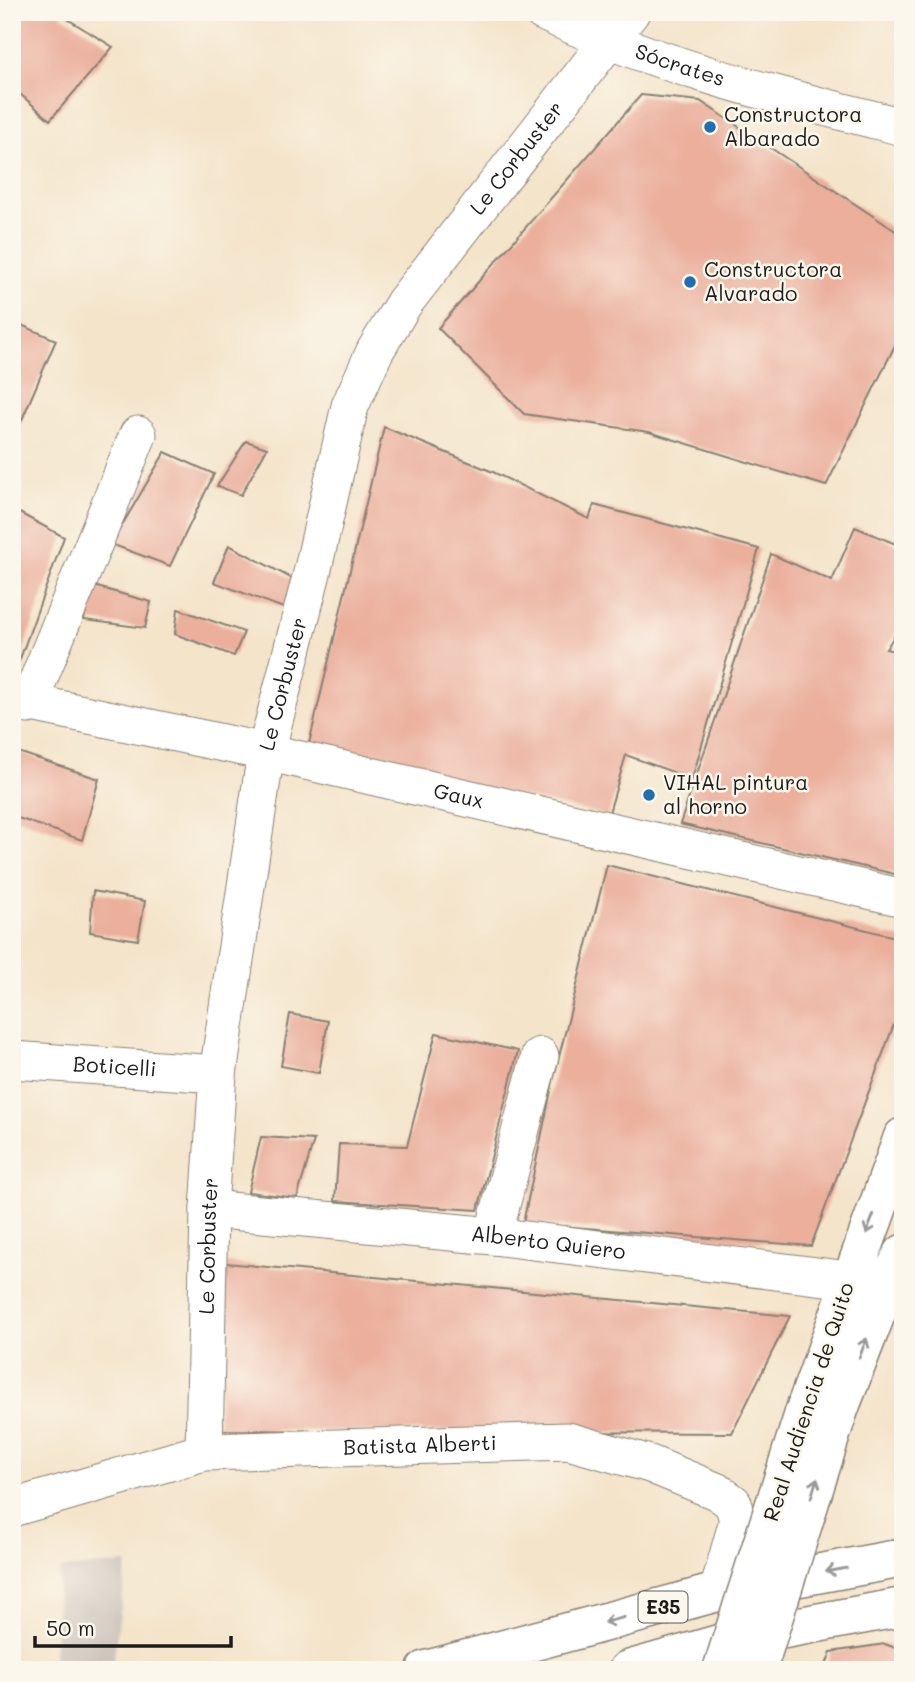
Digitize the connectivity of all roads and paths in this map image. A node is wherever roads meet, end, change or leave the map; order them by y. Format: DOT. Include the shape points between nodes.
graph roads {
  1 [pos="543,12"];
  2 [pos="631,12"];
  3 [pos="608,43"];
  4 [pos="903,127"];
  5 [pos="138,435"];
  6 [pos="20,702"];
  7 [pos="267,752"];
  8 [pos="903,898"];
  9 [pos="540,1056"];
  10 [pos="12,1060"];
  11 [pos="218,1074"];
  12 [pos="903,1137"];
  13 [pos="209,1209"];
  14 [pos="493,1236"];
  15 [pos="903,1254"];
  16 [pos="866,1287"];
  17 [pos="822,1408"];
  18 [pos="204,1452"];
  19 [pos="12,1508"];
  20 [pos="903,1558"];
  21 [pos="718,1592"];
  22 [pos="903,1608"];
  23 [pos="686,1663"];
  24 [pos="426,1670"];
  25 [pos="628,1670"];
  26 [pos="722,1670"];
  27 [pos="757,1670"];
  1 -- 3 [label="street, Sócrates"];
  2 -- 3 [label="street, Le Corbuster"];
  3 -- 4 [label="street, Sócrates" via="732,84"];
  3 -- 7 [label="street, Le Corbuster" via="404,303 375,351 350,406"];
  5 -- 6 [label="street"];
  6 -- 7 [label="street, Gaux"];
  7 -- 8 [label="street, Gaux"];
  7 -- 11 [label="street, Le Corbuster"];
  9 -- 14 [label="street"];
  10 -- 11 [label="street, Boticelli"];
  11 -- 13 [label="street, Le Corbuster"];
  12 -- 16 [label="main road, Real Audiencia de Quito, one-way"];
  13 -- 14 [label="street, Alberto Quiero"];
  13 -- 18 [label="street, Le Corbuster"];
  14 -- 16 [label="street, Alberto Quiero"];
  15 -- 16 [label="main road, Real Audiencia de Quito"];
  16 -- 17 [label="main road, Real Audiencia de Quito"];
  17 -- 26 [label="main road, Real Audiencia de Quito, bridge"];
  27 -- 17 [label="main road, Real Audiencia de Quito, one-way, bridge"];
  18 -- 19 [label="street, Batista Alberti"];
  18 -- 21 [label="street, Batista Alberti" via="568,1441 650,1464 718,1492 733,1503 738,1520"];
  20 -- 21 [label="main road, E35, one-way"];
  21 -- 24 [label="main road, E35, one-way"];
  22 -- 23 [label="main road, E35" via="747,1636"];
  23 -- 25 [label="main road, E35"];
}
